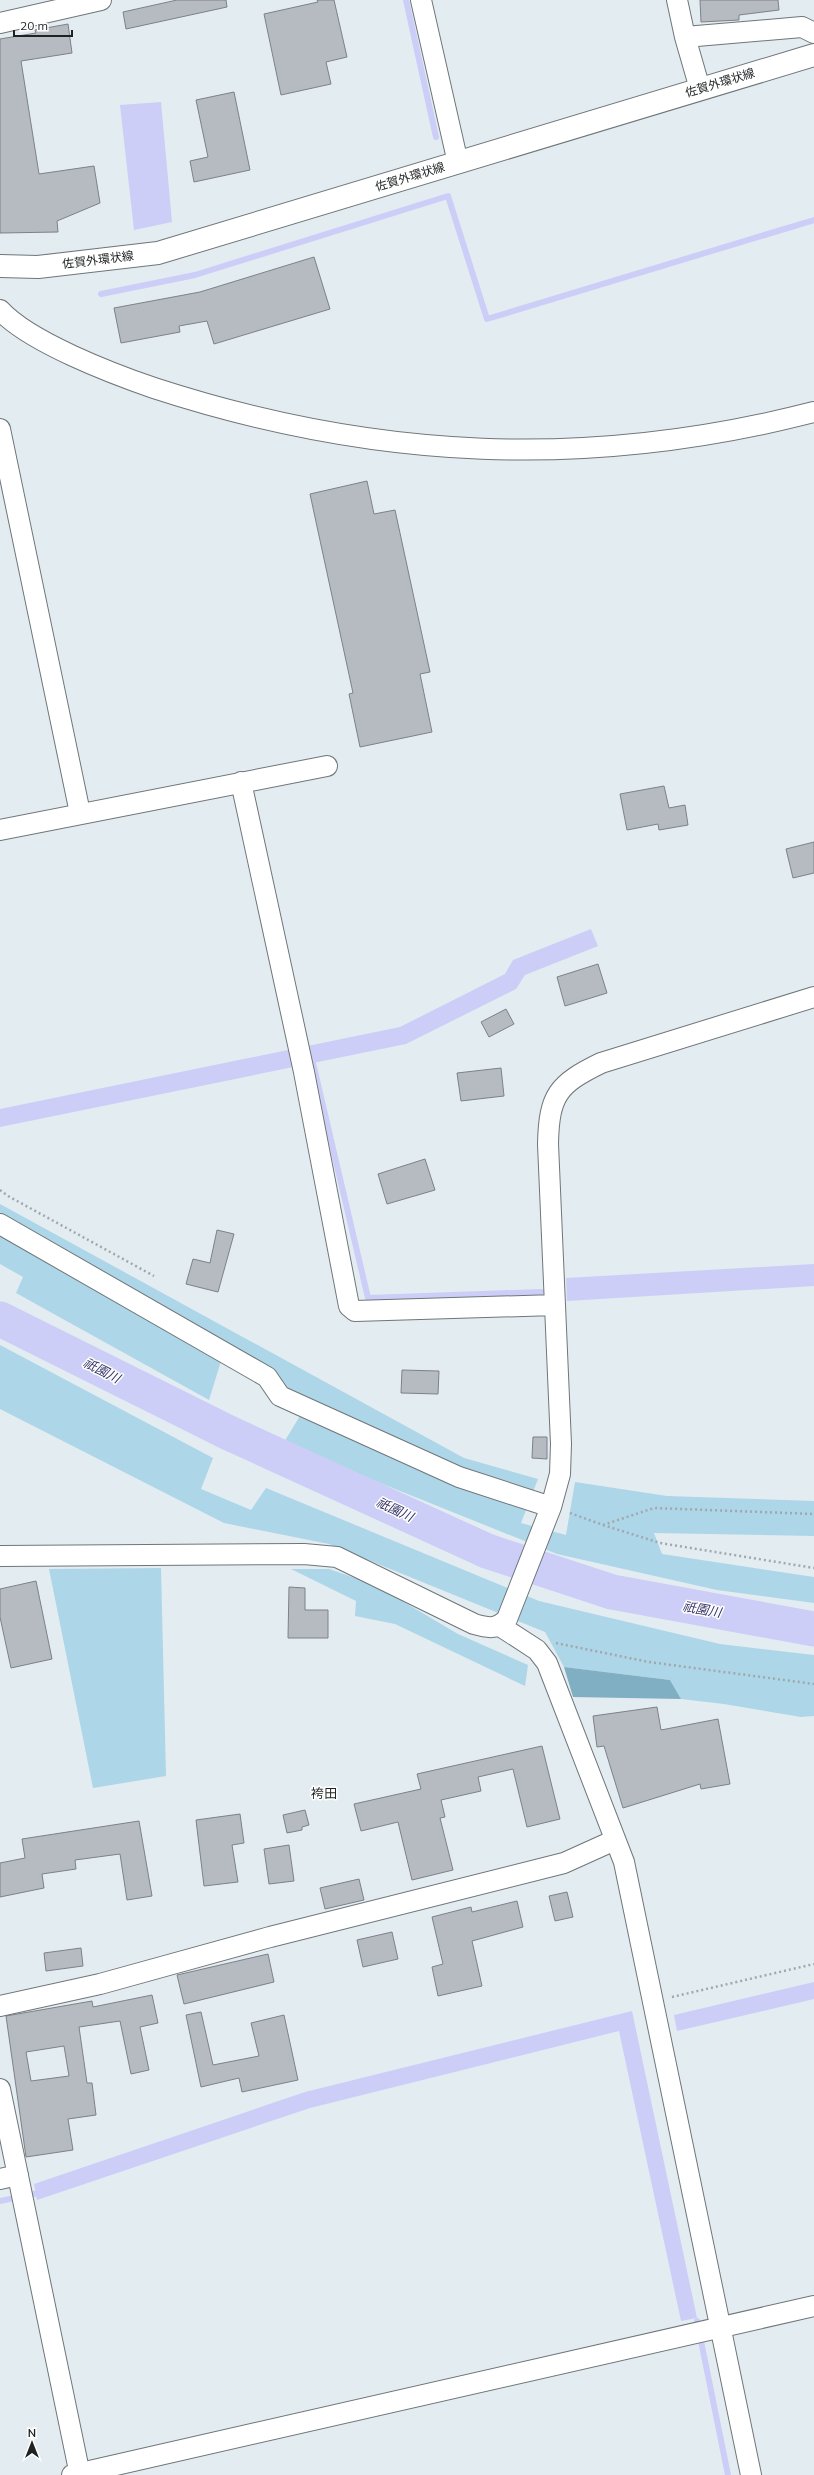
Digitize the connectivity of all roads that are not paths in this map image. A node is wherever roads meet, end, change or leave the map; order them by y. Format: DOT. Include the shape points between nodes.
graph roads {
  1 [pos="101,0"];
  2 [pos="421,0"];
  3 [pos="677,0"];
  4 [pos="0,23"];
  5 [pos="814,33"];
  6 [pos="685,37"];
  7 [pos="814,55"];
  8 [pos="700,89"];
  9 [pos="458,163"];
  10 [pos="0,266"];
  11 [pos="3,321"];
  12 [pos="814,412"];
  13 [pos="0,429"];
  14 [pos="327,766"];
  15 [pos="241,782"];
  16 [pos="80,813"];
  17 [pos="0,830"];
  18 [pos="814,997"];
  19 [pos="0,1224"];
  20 [pos="555,1306"];
  21 [pos="551,1507"];
  22 [pos="0,1556"];
  23 [pos="503,1623"];
  24 [pos="616,1840"];
  25 [pos="0,2006"];
  26 [pos="0,2090"];
  27 [pos="9,2177"];
  28 [pos="814,2306"];
  29 [pos="720,2328"];
  30 [pos="77,2474"];
  31 [pos="751,2475"];
  1 -- 4 [label="street"];
  2 -- 9 [label="street"];
  3 -- 6 [label="street"];
  5 -- 6 [label="street" via="802,27"];
  6 -- 8 [label="street"];
  7 -- 8 [label="main road, 佐賀外環状線"];
  8 -- 9 [label="main road, 佐賀外環状線"];
  9 -- 10 [label="main road, 佐賀外環状線" via="158,253 38,267"];
  11 -- 12 [label="street" via="120,376 218,409 330,434 423,446 547,451 647,444 769,424"];
  13 -- 16 [label="street"];
  14 -- 15 [label="street"];
  15 -- 16 [label="street"];
  15 -- 20 [label="street" via="304,1072 349,1306 355,1311"];
  16 -- 17 [label="street"];
  18 -- 20 [label="street" via="601,1063 574,1077 556,1097 549,1116 548,1144"];
  19 -- 21 [label="street" via="267,1377 280,1396 459,1477"];
  20 -- 21 [label="street" via="561,1444 560,1474"];
  21 -- 23 [label="street"];
  22 -- 23 [label="street" via="304,1554 337,1557 474,1624 490,1628"];
  23 -- 24 [label="street" via="537,1650 547,1663"];
  24 -- 25 [label="street" via="564,1863 270,1937 100,1984"];
  24 -- 29 [label="street" via="624,1862"];
  26 -- 27 [label="street"];
  27 -- 30 [label="street" via="24,2203"];
  28 -- 29 [label="street"];
  29 -- 30 [label="street"];
  29 -- 31 [label="street"];
}
